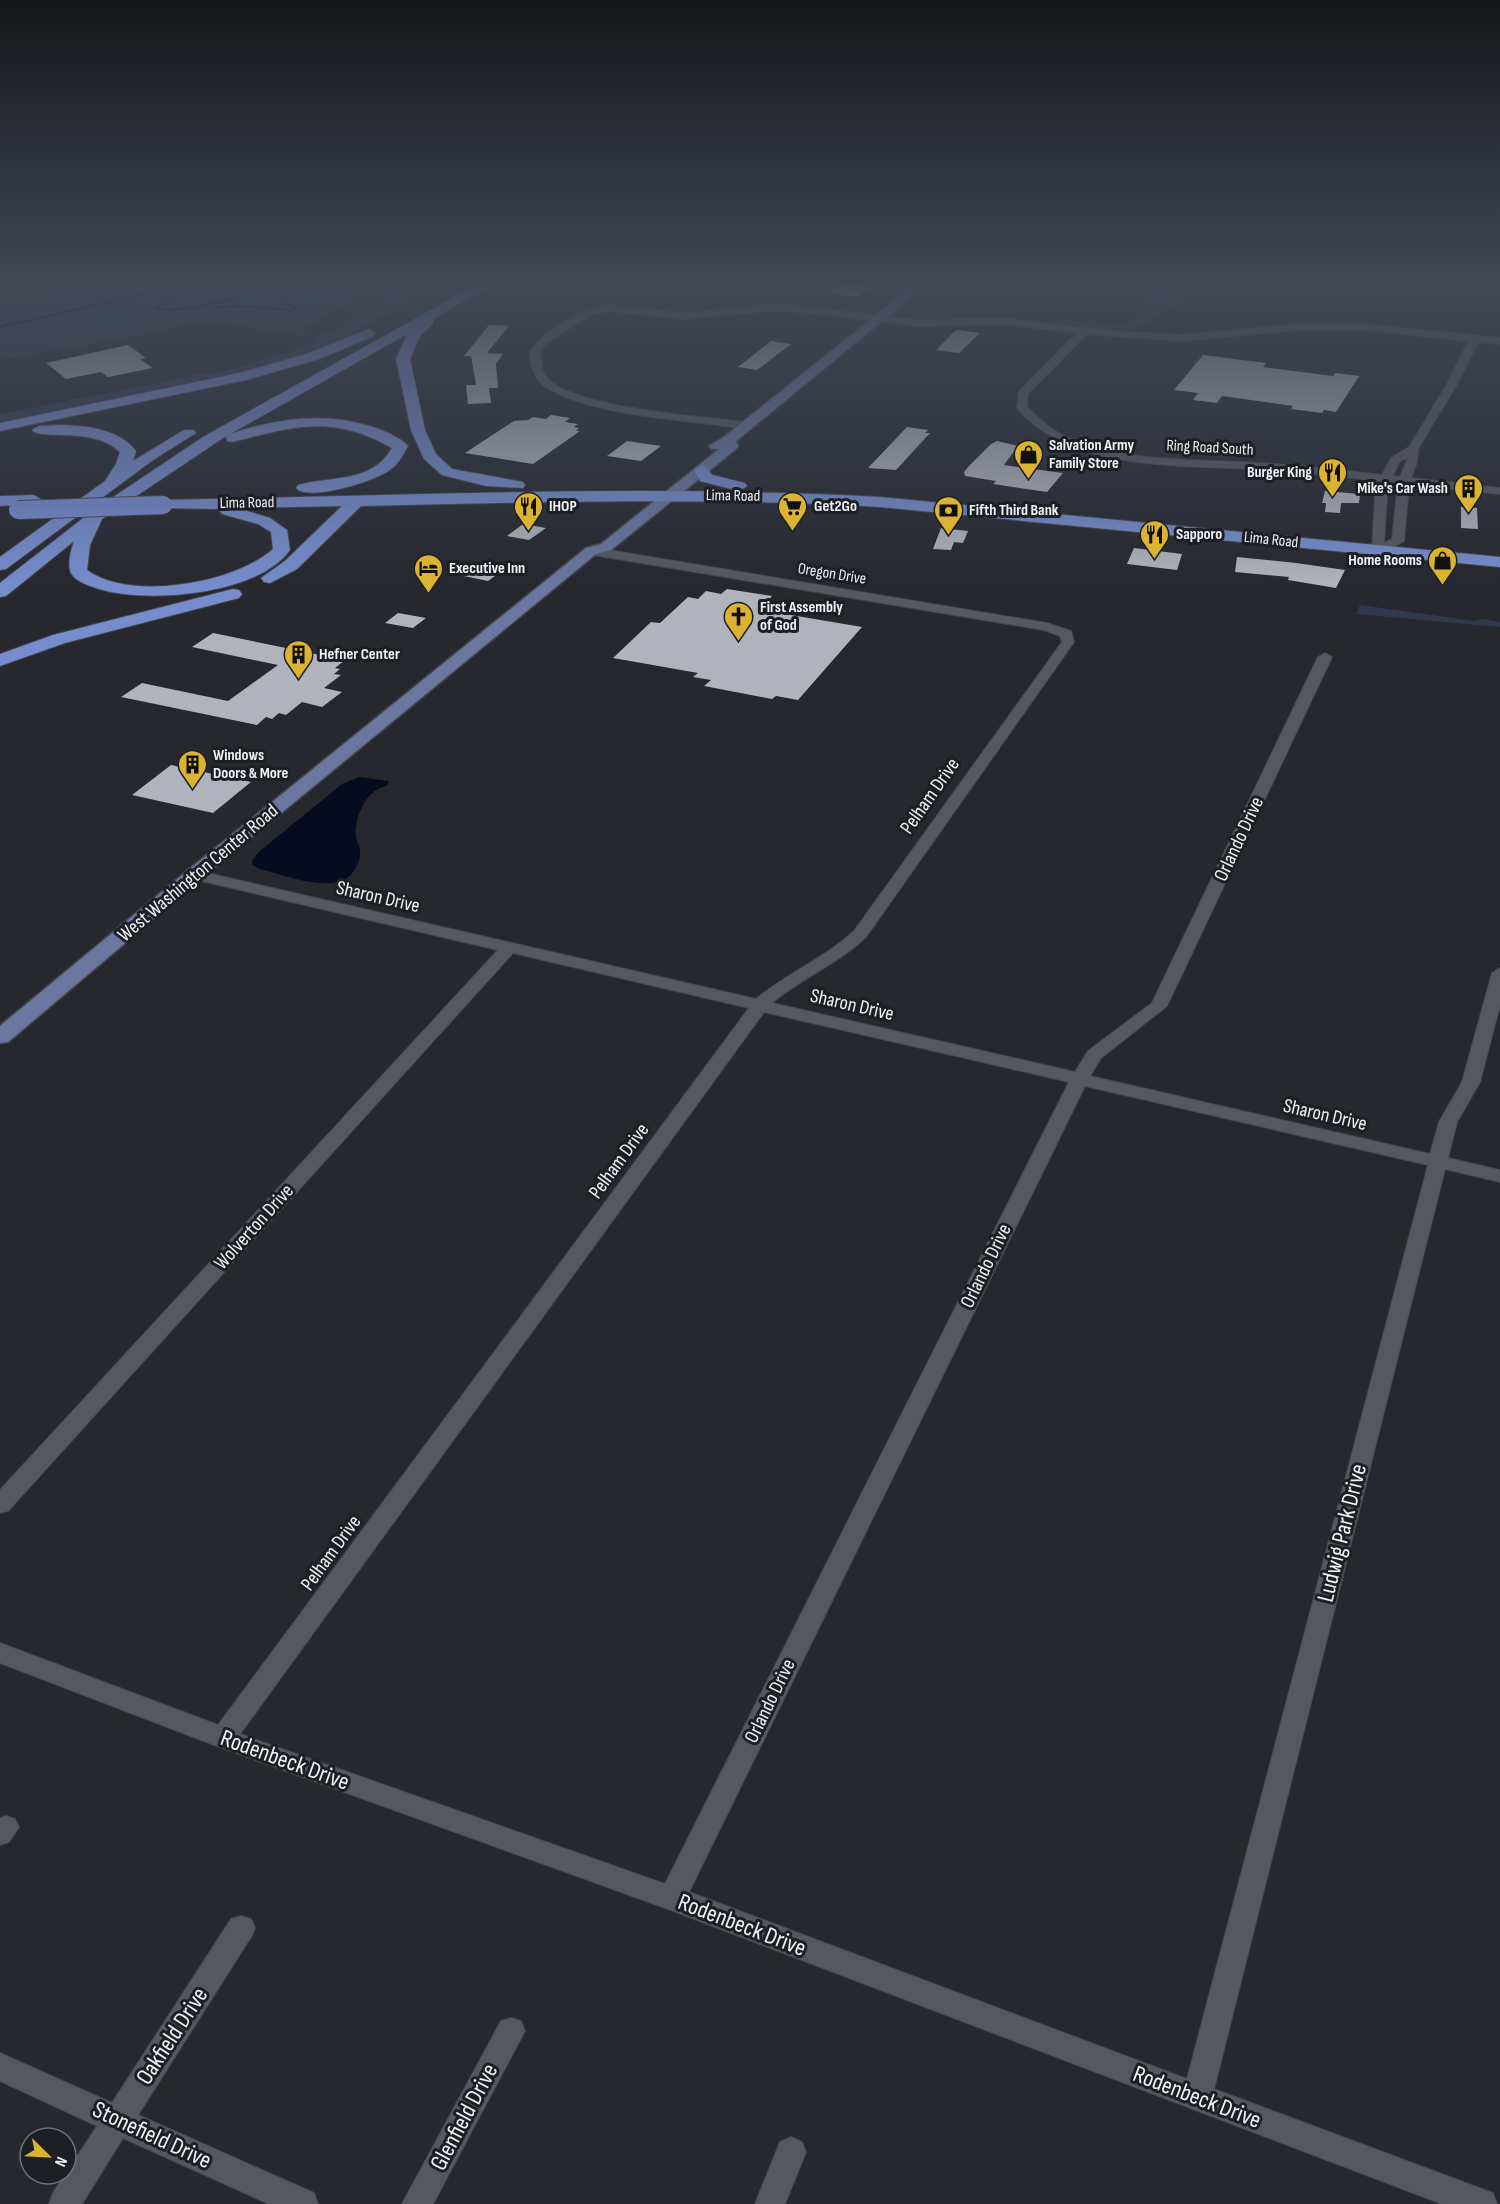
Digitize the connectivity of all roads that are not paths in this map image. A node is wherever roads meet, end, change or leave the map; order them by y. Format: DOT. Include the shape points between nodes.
graph roads {
  1 [pos="209,383"];
  2 [pos="308,383"];
  3 [pos="408,383"];
  4 [pos="547,383"];
  5 [pos="799,383"];
  6 [pos="1033,383"];
  7 [pos="1453,383"];
  8 [pos="202,424"];
  9 [pos="0,427"];
  10 [pos="745,427"];
  11 [pos="0,435"];
  12 [pos="729,440"];
  13 [pos="1413,449"];
  14 [pos="176,461"];
  15 [pos="702,470"];
  16 [pos="1385,480"];
  17 [pos="1404,482"];
  18 [pos="110,484"];
  19 [pos="740,486"];
  20 [pos="538,488"];
  21 [pos="668,491"];
  22 [pos="1500,491"];
  23 [pos="240,493"];
  24 [pos="577,496"];
  25 [pos="0,500"];
  26 [pos="171,501"];
  27 [pos="357,501"];
  28 [pos="26,503"];
  29 [pos="0,511"];
  30 [pos="97,515"];
  31 [pos="627,515"];
  32 [pos="1398,541"];
  33 [pos="1377,545"];
  34 [pos="1500,550"];
  35 [pos="591,551"];
  36 [pos="1500,562"];
  37 [pos="0,563"];
  38 [pos="0,592"];
  39 [pos="1066,634"];
  40 [pos="1325,657"];
  41 [pos="0,660"];
  42 [pos="194,875"];
  43 [pos="508,949"];
  44 [pos="1500,973"];
  45 [pos="760,1005"];
  46 [pos="0,1037"];
  47 [pos="1080,1078"];
  48 [pos="1437,1162"];
  49 [pos="1500,1176"];
  50 [pos="0,1505"];
  51 [pos="0,1653"];
  52 [pos="224,1738"];
  53 [pos="672,1898"];
  54 [pos="240,1928"];
  55 [pos="511,2031"];
  56 [pos="0,2067"];
  57 [pos="1197,2098"];
  58 [pos="119,2119"];
  59 [pos="791,2152"];
  60 [pos="64,2204"];
  61 [pos="303,2204"];
  62 [pos="417,2204"];
  63 [pos="770,2204"];
  64 [pos="1482,2204"];
  1 -- 9 [label="highway"];
  2 -- 14 [label="highway"];
  3 -- 20 [label="highway" via="418,430 429,456 447,472"];
  4 -- 10 [label="street" via="592,402"];
  5 -- 10 [label="main road, West Washington Center Road"];
  6 -- 16 [label="street, Ring Road South" via="1023,393 1022,408 1041,427 1062,438 1140,459 1285,467"];
  7 -- 13 [label="street"];
  8 -- 18 [label="highway"];
  10 -- 12 [label="main road, West Washington Center Road"];
  11 -- 18 [label="highway" via="63,430 114,439 128,451"];
  12 -- 15 [label="main road, West Washington Center Road" via="731,446"];
  12 -- 21 [label="main road, West Washington Center Road" via="718,444"];
  13 -- 16 [label="street" via="1395,460"];
  13 -- 17 [label="street" via="1414,459"];
  14 -- 23 [label="highway" via="280,424 310,422 364,428 400,446 396,458 382,470 352,481"];
  14 -- 30 [label="highway"];
  15 -- 19 [label="highway" via="706,478"];
  15 -- 21 [label="main road, West Washington Center Road"];
  16 -- 17 [label="street, Ring Road South"];
  16 -- 33 [label="street"];
  17 -- 22 [label="street, Ring Road South"];
  17 -- 32 [label="street"];
  18 -- 37 [label="highway"];
  19 -- 21 [label="highway, Lima Road"];
  19 -- 33 [label="highway, Lima Road" via="908,494"];
  20 -- 21 [label="highway, Lima Road"];
  20 -- 23 [label="highway, Lima Road"];
  21 -- 24 [label="highway, Lima Road"];
  21 -- 31 [label="main road, West Washington Center Road"];
  21 -- 33 [label="highway, Lima Road" via="880,502"];
  21 -- 35 [label="main road, West Washington Center Road" via="606,547"];
  23 -- 26 [label="highway, Lima Road"];
  24 -- 27 [label="highway, Lima Road"];
  24 -- 31 [label="highway" via="627,503"];
  25 -- 28 [label="highway, Lima Road"];
  26 -- 27 [label="highway, Lima Road"];
  26 -- 28 [label="highway, Lima Road, bridge"];
  26 -- 30 [label="highway" via="264,521 279,530 282,550 266,565 237,578 167,590 127,589 96,583 79,573 77,558 83,537"];
  27 -- 41 [label="highway" via="291,565 250,588 203,604 59,639"];
  28 -- 29 [label="highway, Lima Road"];
  30 -- 38 [label="highway"];
  31 -- 35 [label="main road, West Washington Center Road" via="590,544"];
  32 -- 33 [label="highway, Lima Road"];
  32 -- 34 [label="highway, Lima Road"];
  33 -- 36 [label="highway, Lima Road"];
  35 -- 39 [label="street, Oregon Drive" via="1047,627"];
  35 -- 42 [label="main road, West Washington Center Road"];
  39 -- 45 [label="street, Pelham Drive" via="1068,642 860,934 842,951 782,986"];
  40 -- 47 [label="street, Orlando Drive" via="1159,1006 1094,1055"];
  42 -- 43 [label="street, Sharon Drive"];
  42 -- 46 [label="main road, West Washington Center Road"];
  43 -- 45 [label="street, Sharon Drive"];
  43 -- 50 [label="street, Wolverton Drive"];
  44 -- 48 [label="street, Ludwig Park Drive" via="1471,1082 1448,1122"];
  45 -- 47 [label="street, Sharon Drive"];
  45 -- 52 [label="street, Pelham Drive"];
  47 -- 48 [label="street, Sharon Drive"];
  47 -- 53 [label="street, Orlando Drive"];
  48 -- 49 [label="street, Sharon Drive"];
  48 -- 57 [label="street, Ludwig Park Drive"];
  51 -- 52 [label="street, Rodenbeck Drive"];
  52 -- 53 [label="street, Rodenbeck Drive"];
  53 -- 57 [label="street, Rodenbeck Drive"];
  54 -- 58 [label="street, Oakfield Drive"];
  55 -- 62 [label="street, Glenfield Drive"];
  56 -- 58 [label="street, Stonefield Drive"];
  57 -- 64 [label="street, Rodenbeck Drive"];
  58 -- 60 [label="street, Oakfield Drive"];
  58 -- 61 [label="street, Stonefield Drive"];
  59 -- 63 [label="street"];
}
